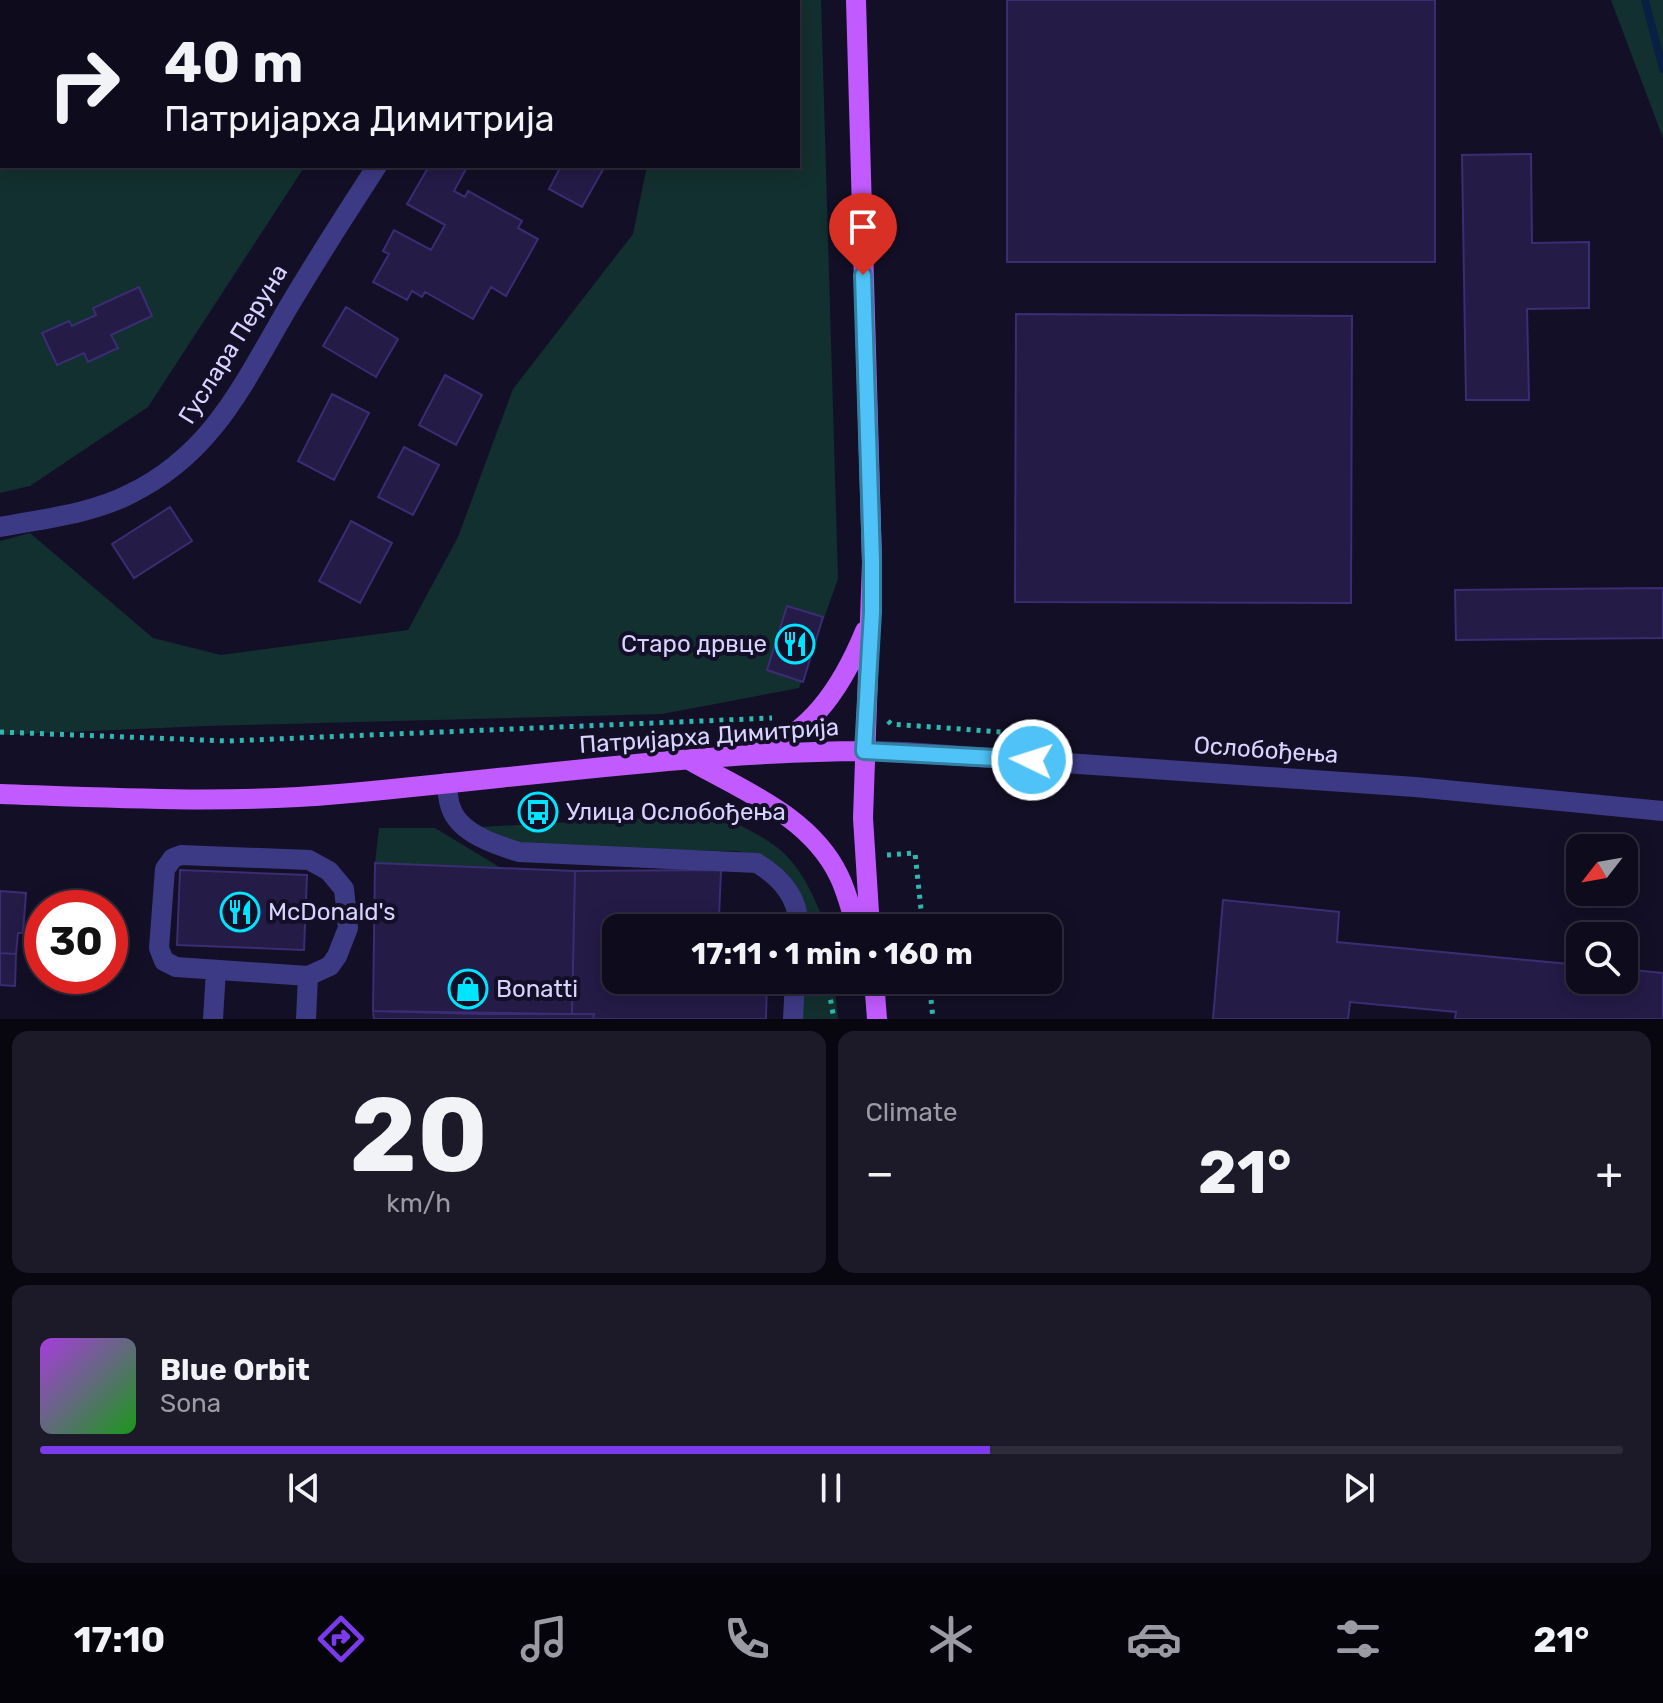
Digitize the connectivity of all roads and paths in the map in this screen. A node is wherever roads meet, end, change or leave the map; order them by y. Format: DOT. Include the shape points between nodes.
graph roads {
  1 [pos="856,0"];
  2 [pos="376,168"];
  3 [pos="0,527"];
  4 [pos="872,612"];
  5 [pos="864,751"];
  6 [pos="743,755"];
  7 [pos="691,761"];
  8 [pos="446,783"];
  9 [pos="0,794"];
  10 [pos="1663,811"];
  11 [pos="882,856"];
  12 [pos="798,914"];
  13 [pos="852,914"];
  14 [pos="869,914"];
  15 [pos="922,914"];
  16 [pos="216,970"];
  17 [pos="308,976"];
  18 [pos="794,994"];
  19 [pos="830,994"];
  20 [pos="875,994"];
  21 [pos="930,994"];
  22 [pos="213,1019"];
  23 [pos="306,1019"];
  24 [pos="793,1019"];
  25 [pos="834,1019"];
  26 [pos="877,1019"];
  27 [pos="933,1019"];
  1 -- 4 [label="main road, Патријарха Димитрија"];
  2 -- 3 [label="street, Гуслара Перуна" via="232,401 197,448 158,478 115,501"];
  4 -- 5 [label="main road, Патријарха Димитрија"];
  4 -- 6 [label="main road" via="844,676 821,707 783,740"];
  5 -- 6 [label="main road, Патријарха Димитрија"];
  5 -- 10 [label="street, Ослобођења" via="1415,787"];
  5 -- 14 [label="main road"];
  6 -- 7 [label="main road, Патријарха Димитрија"];
  7 -- 8 [label="main road, Патријарха Димитрија"];
  7 -- 13 [label="main road" via="811,836 839,875"];
  8 -- 9 [label="main road, Патријарха Димитрија" via="242,799"];
  8 -- 12 [label="street" via="459,822 498,845 519,852 757,863 777,876"];
  11 -- 15 [label="path" via="915,853"];
  16 -- 17 [label="street"];
  16 -- 17 [label="street" via="176,967 164,961 159,948 165,869 181,855 309,860 329,871 344,889 348,928 330,966"];
  16 -- 22 [label="street"];
  17 -- 23 [label="street"];
  18 -- 24 [label="street"];
  19 -- 25 [label="path"];
  20 -- 26 [label="main road"];
  21 -- 27 [label="path"];
}
